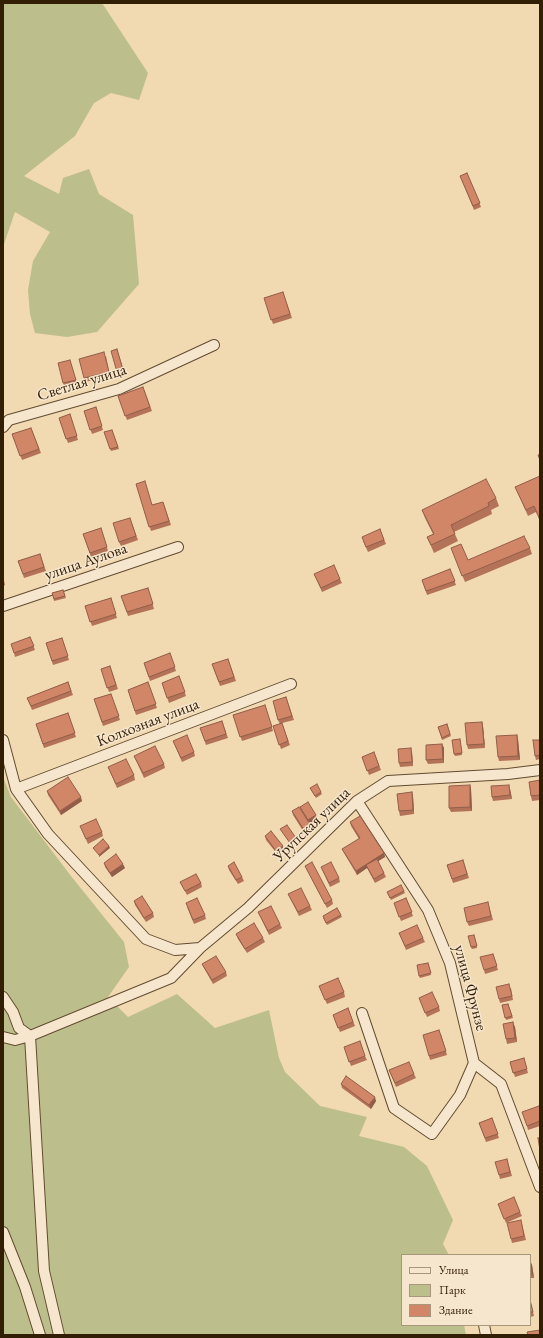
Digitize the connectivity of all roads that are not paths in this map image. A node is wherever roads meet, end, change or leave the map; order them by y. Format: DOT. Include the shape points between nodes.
graph roads {
  1 [pos="214,345"];
  2 [pos="3,427"];
  3 [pos="178,547"];
  4 [pos="3,606"];
  5 [pos="291,684"];
  6 [pos="3,740"];
  7 [pos="540,770"];
  8 [pos="16,789"];
  9 [pos="357,801"];
  10 [pos="200,948"];
  11 [pos="3,997"];
  12 [pos="362,1013"];
  13 [pos="30,1036"];
  14 [pos="3,1037"];
  15 [pos="474,1062"];
  16 [pos="540,1187"];
  17 [pos="3,1232"];
  18 [pos="40,1335"];
  19 [pos="59,1335"];
  1 -- 2 [label="street, Светлая улица" via="119,390 9,420"];
  3 -- 4 [label="street, улица Аулова"];
  5 -- 8 [label="street, Колхозная улица"];
  6 -- 8 [label="street"];
  7 -- 9 [label="street, Урупская улица" via="388,781"];
  8 -- 10 [label="street" via="48,834 146,940 175,950"];
  9 -- 10 [label="street, Урупская улица" via="248,908"];
  9 -- 15 [label="street, улица Фрунзе" via="428,910 450,963"];
  10 -- 13 [label="street, Урупская улица" via="171,978"];
  11 -- 13 [label="street" via="13,1012 19,1028"];
  12 -- 15 [label="street" via="394,1108 432,1134 460,1095"];
  13 -- 14 [label="street, Урупская улица" via="15,1040"];
  13 -- 19 [label="street" via="44,1271"];
  15 -- 16 [label="street" via="501,1084"];
  17 -- 18 [label="street" via="25,1287"];
}
